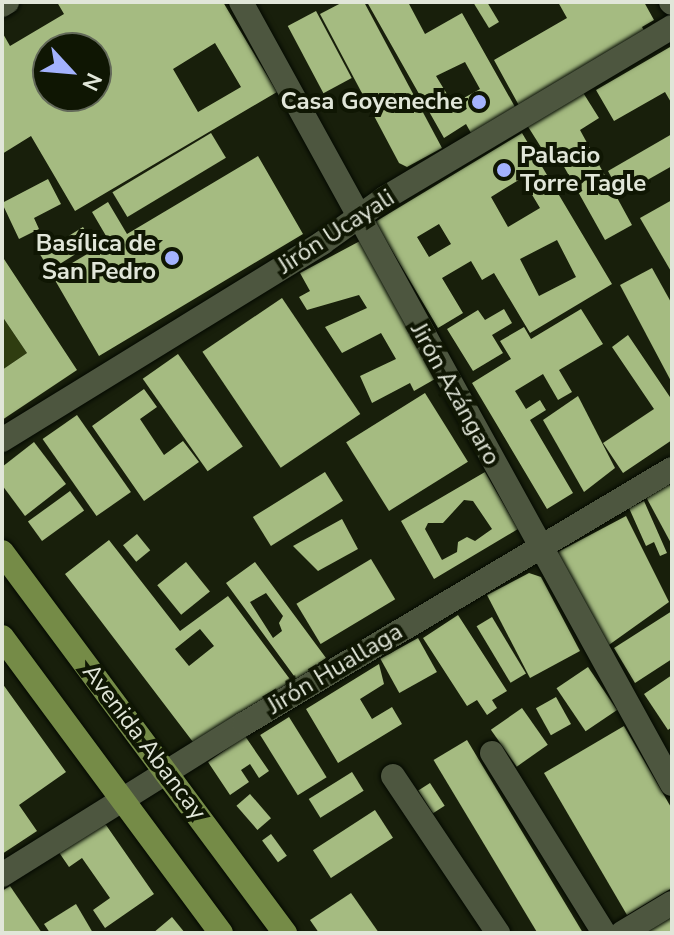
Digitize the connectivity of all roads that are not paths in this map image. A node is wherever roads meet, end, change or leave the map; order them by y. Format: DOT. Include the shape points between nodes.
graph roads {
  1 [pos="241,2"];
  2 [pos="672,27"];
  3 [pos="358,217"];
  4 [pos="2,440"];
  5 [pos="672,469"];
  6 [pos="540,548"];
  7 [pos="2,552"];
  8 [pos="2,637"];
  9 [pos="492,753"];
  10 [pos="166,772"];
  11 [pos="393,776"];
  12 [pos="672,784"];
  13 [pos="122,802"];
  14 [pos="2,875"];
  15 [pos="672,903"];
  16 [pos="221,933"];
  17 [pos="285,933"];
  18 [pos="498,933"];
  19 [pos="604,933"];
  20 [pos="622,933"];
  1 -- 3 [label="street, Jirón Azángaro"];
  2 -- 3 [label="street, Jirón Ucayali"];
  3 -- 4 [label="street, Jirón Ucayali"];
  3 -- 6 [label="street, Jirón Azángaro"];
  5 -- 6 [label="street, Jirón Huallaga"];
  6 -- 10 [label="street, Jirón Huallaga"];
  6 -- 12 [label="street, Jirón Azángaro"];
  7 -- 10 [label="main road, Avenida Abancay"];
  8 -- 13 [label="main road"];
  9 -- 19 [label="street"];
  10 -- 13 [label="street, Jirón Huallaga"];
  10 -- 17 [label="main road, Avenida Abancay"];
  11 -- 18 [label="street"];
  13 -- 14 [label="street, Jirón Huallaga"];
  13 -- 16 [label="main road"];
  15 -- 20 [label="street"];
}
